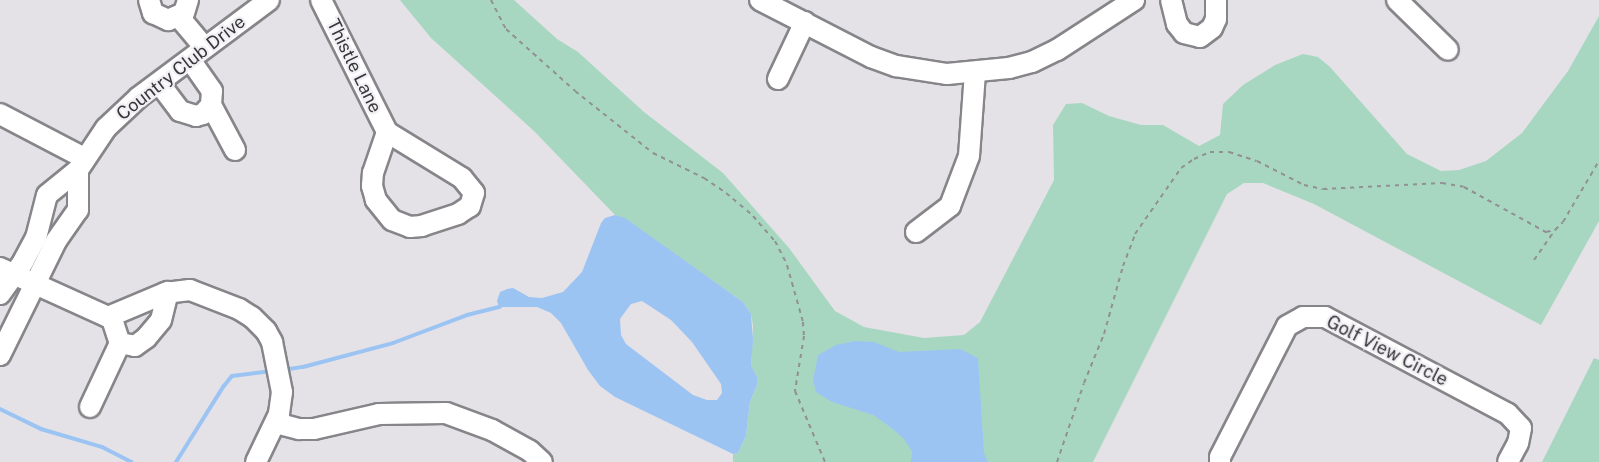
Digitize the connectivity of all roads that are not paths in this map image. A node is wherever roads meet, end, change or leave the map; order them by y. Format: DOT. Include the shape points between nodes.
graph roads {
  1 [pos="149,0"];
  2 [pos="269,0"];
  3 [pos="321,0"];
  4 [pos="760,0"];
  5 [pos="1134,0"];
  6 [pos="1171,0"];
  7 [pos="1216,0"];
  8 [pos="1397,0"];
  9 [pos="1103,7"];
  10 [pos="184,9"];
  11 [pos="805,22"];
  12 [pos="1448,50"];
  13 [pos="198,54"];
  14 [pos="975,73"];
  15 [pos="778,79"];
  16 [pos="159,83"];
  17 [pos="211,105"];
  18 [pos="0,114"];
  19 [pos="387,132"];
  20 [pos="235,150"];
  21 [pos="81,164"];
  22 [pos="916,232"];
  23 [pos="18,277"];
  24 [pos="168,292"];
  25 [pos="0,294"];
  26 [pos="111,316"];
  27 [pos="120,343"];
  28 [pos="0,355"];
  29 [pos="90,406"];
  30 [pos="276,423"];
  31 [pos="256,462"];
  32 [pos="542,462"];
  33 [pos="1220,462"];
  34 [pos="1508,462"];
  1 -- 10 [label="street" via="158,17 168,20"];
  2 -- 13 [label="street, Country Club Drive"];
  3 -- 19 [label="street, Thistle Lane"];
  4 -- 11 [label="street"];
  5 -- 9 [label="street"];
  6 -- 7 [label="street" via="1177,24 1184,33 1200,37 1216,19"];
  8 -- 12 [label="street"];
  9 -- 14 [label="street" via="1057,50 1032,62"];
  10 -- 13 [label="street"];
  11 -- 14 [label="street" via="896,66 939,73"];
  11 -- 15 [label="street"];
  13 -- 16 [label="street, Country Club Drive"];
  13 -- 17 [label="street" via="212,91"];
  14 -- 22 [label="street" via="969,156 950,206"];
  16 -- 17 [label="street" via="175,106 188,115 203,114"];
  16 -- 21 [label="street, Country Club Drive" via="121,112"];
  17 -- 20 [label="street"];
  18 -- 21 [label="street"];
  19 -- 19 [label="street, Thistle Lane" via="462,178 474,193 470,206 422,226 410,227 392,220 376,200 372,186"];
  21 -- 23 [label="street, Country Club Drive" via="47,195 41,227"];
  21 -- 23 [label="street, Country Club Drive" via="78,210"];
  23 -- 25 [label="street, Country Club Drive"];
  23 -- 26 [label="street"];
  23 -- 28 [label="street, Country Club Drive"];
  24 -- 26 [label="street"];
  24 -- 27 [label="street" via="160,320 146,338 135,346"];
  24 -- 30 [label="street" via="190,290 239,309 267,331 281,379 282,401"];
  26 -- 27 [label="street"];
  27 -- 29 [label="street"];
  30 -- 31 [label="street"];
  30 -- 32 [label="street" via="314,429 379,414 446,413 492,430"];
  33 -- 34 [label="street, Golf View Circle" via="1287,326 1303,317 1325,317 1508,414 1521,428"];
}
